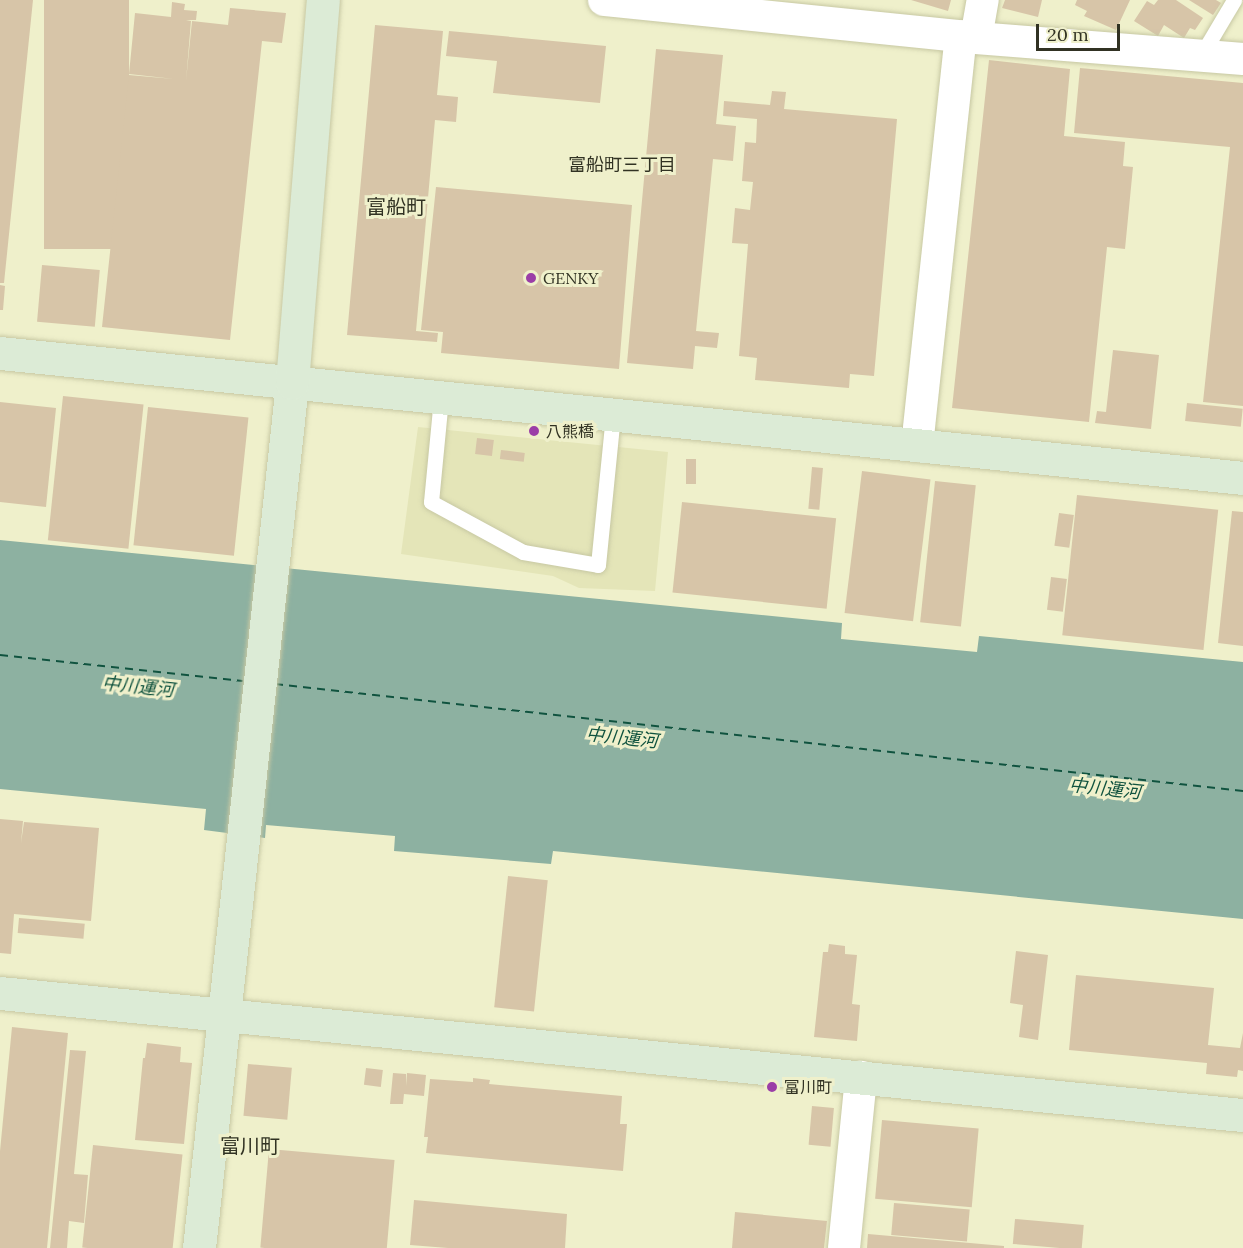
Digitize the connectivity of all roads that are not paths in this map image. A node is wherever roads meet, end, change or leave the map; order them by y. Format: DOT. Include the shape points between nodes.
graph roads {
  1 [pos="323,0"];
  2 [pos="614,0"];
  3 [pos="982,0"];
  4 [pos="1234,0"];
  5 [pos="800,10"];
  6 [pos="968,37"];
  7 [pos="1202,54"];
  8 [pos="1243,58"];
  9 [pos="0,353"];
  10 [pos="292,383"];
  11 [pos="441,398"];
  12 [pos="614,415"];
  13 [pos="917,446"];
  14 [pos="1243,478"];
  15 [pos="0,993"];
  16 [pos="225,1014"];
  17 [pos="861,1077"];
  18 [pos="1243,1115"];
  19 [pos="199,1248"];
  20 [pos="844,1248"];
  1 -- 10 [label="street"];
  2 -- 5 [label="street"];
  3 -- 6 [label="street"];
  4 -- 7 [label="lane"];
  5 -- 6 [label="street"];
  6 -- 7 [label="street"];
  6 -- 13 [label="street"];
  7 -- 8 [label="street"];
  9 -- 10 [label="street"];
  10 -- 11 [label="street"];
  10 -- 16 [label="street"];
  11 -- 12 [label="street"];
  11 -- 12 [label="lane" via="431,502 523,552 598,565"];
  12 -- 13 [label="street"];
  13 -- 14 [label="street"];
  15 -- 16 [label="street"];
  16 -- 17 [label="street"];
  16 -- 19 [label="street"];
  17 -- 18 [label="street"];
  17 -- 20 [label="street"];
}
